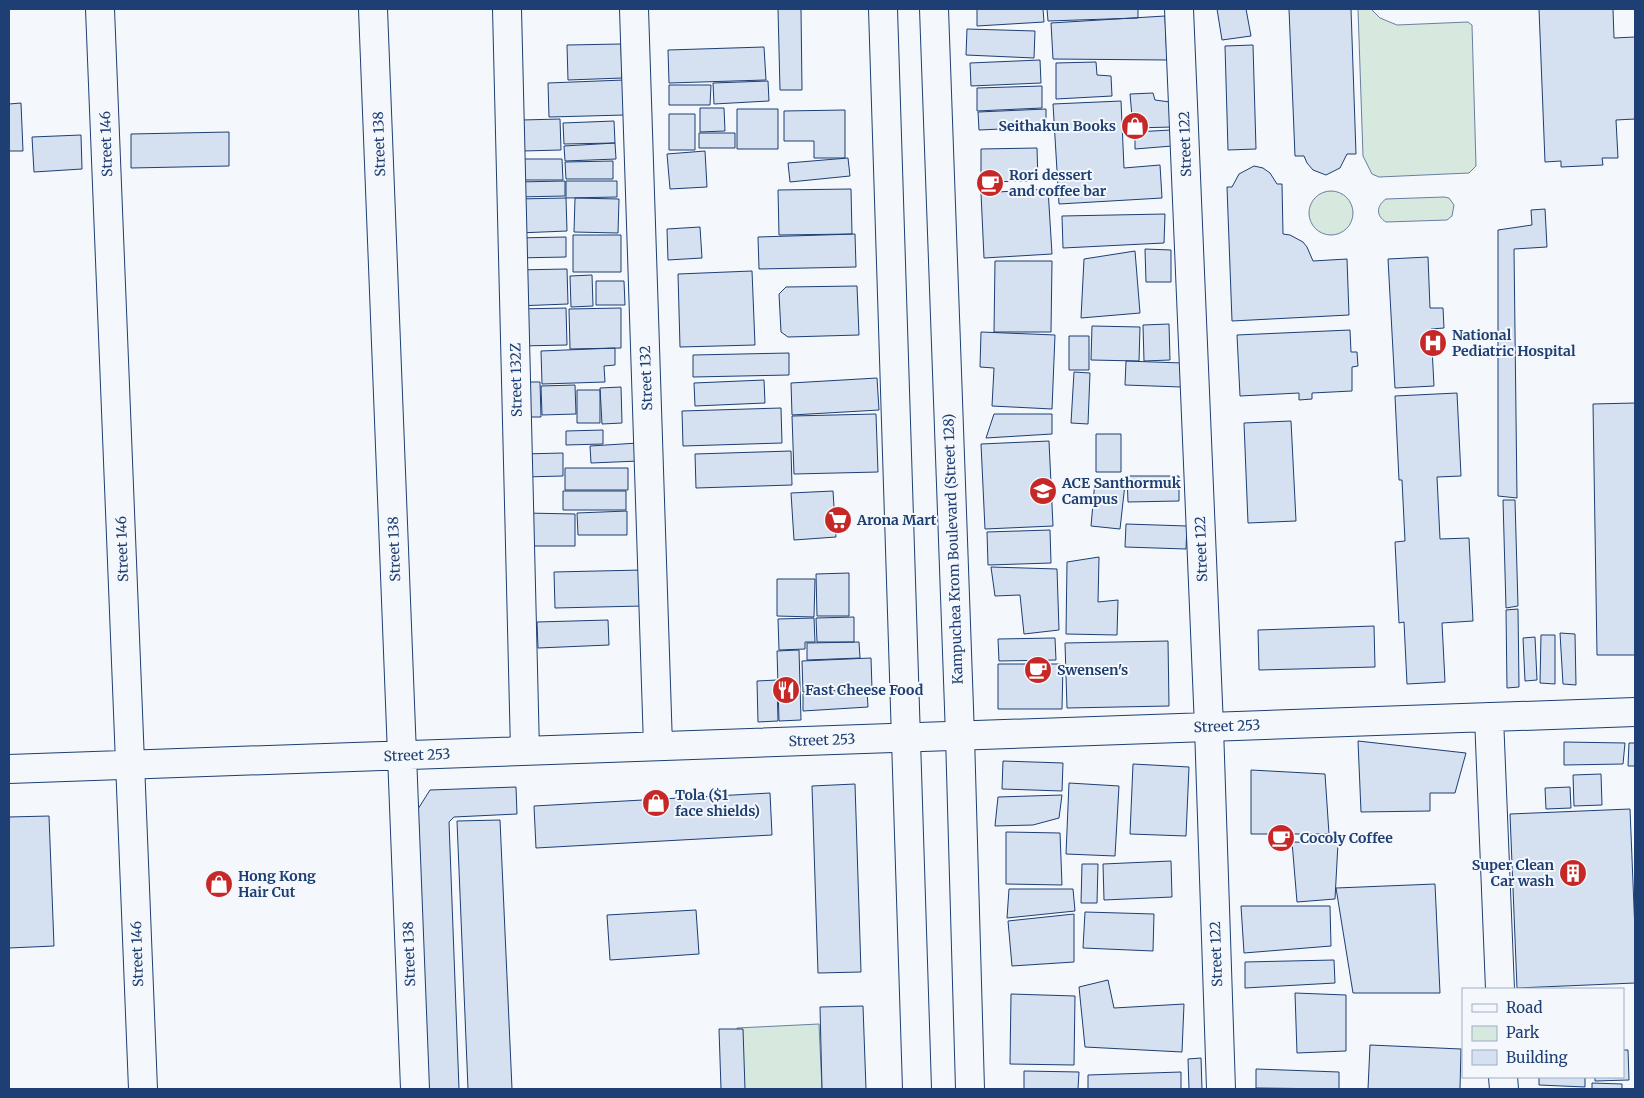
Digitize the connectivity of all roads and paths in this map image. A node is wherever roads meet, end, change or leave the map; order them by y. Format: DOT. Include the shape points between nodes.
graph roads {
  1 [pos="100,9"];
  2 [pos="374,9"];
  3 [pos="507,9"];
  4 [pos="634,9"];
  5 [pos="883,9"];
  6 [pos="934,9"];
  7 [pos="1179,9"];
  8 [pos="1635,712"];
  9 [pos="1489,717"];
  10 [pos="1209,727"];
  11 [pos="960,736"];
  12 [pos="906,737"];
  13 [pos="658,746"];
  14 [pos="525,751"];
  15 [pos="402,755"];
  16 [pos="130,765"];
  17 [pos="9,769"];
  18 [pos="1500,988"];
  19 [pos="143,1089"];
  20 [pos="414,1089"];
  21 [pos="917,1089"];
  22 [pos="970,1089"];
  23 [pos="1221,1089"];
  1 -- 16 [label="street, Street 146"];
  2 -- 15 [label="street, Street 138"];
  3 -- 14 [label="street, Street 132Z"];
  4 -- 13 [label="street, Street 132"];
  5 -- 12 [label="street"];
  6 -- 11 [label="street, Kampuchea Krom Boulevard (Street 128)"];
  7 -- 10 [label="street, Street 122"];
  8 -- 9 [label="street, Street 253"];
  9 -- 10 [label="street, Street 253"];
  9 -- 18 [label="street"];
  10 -- 11 [label="street, Street 253"];
  10 -- 23 [label="street, Street 122"];
  11 -- 12 [label="street, Street 253"];
  11 -- 22 [label="street, Kampuchea Krom Boulevard (Street 128)"];
  12 -- 13 [label="street, Street 253"];
  12 -- 21 [label="street"];
  13 -- 14 [label="street, Street 253"];
  14 -- 15 [label="street, Street 253"];
  15 -- 16 [label="street, Street 253"];
  15 -- 20 [label="street, Street 138"];
  16 -- 17 [label="street, Street 253"];
  16 -- 19 [label="street, Street 146"];
}
